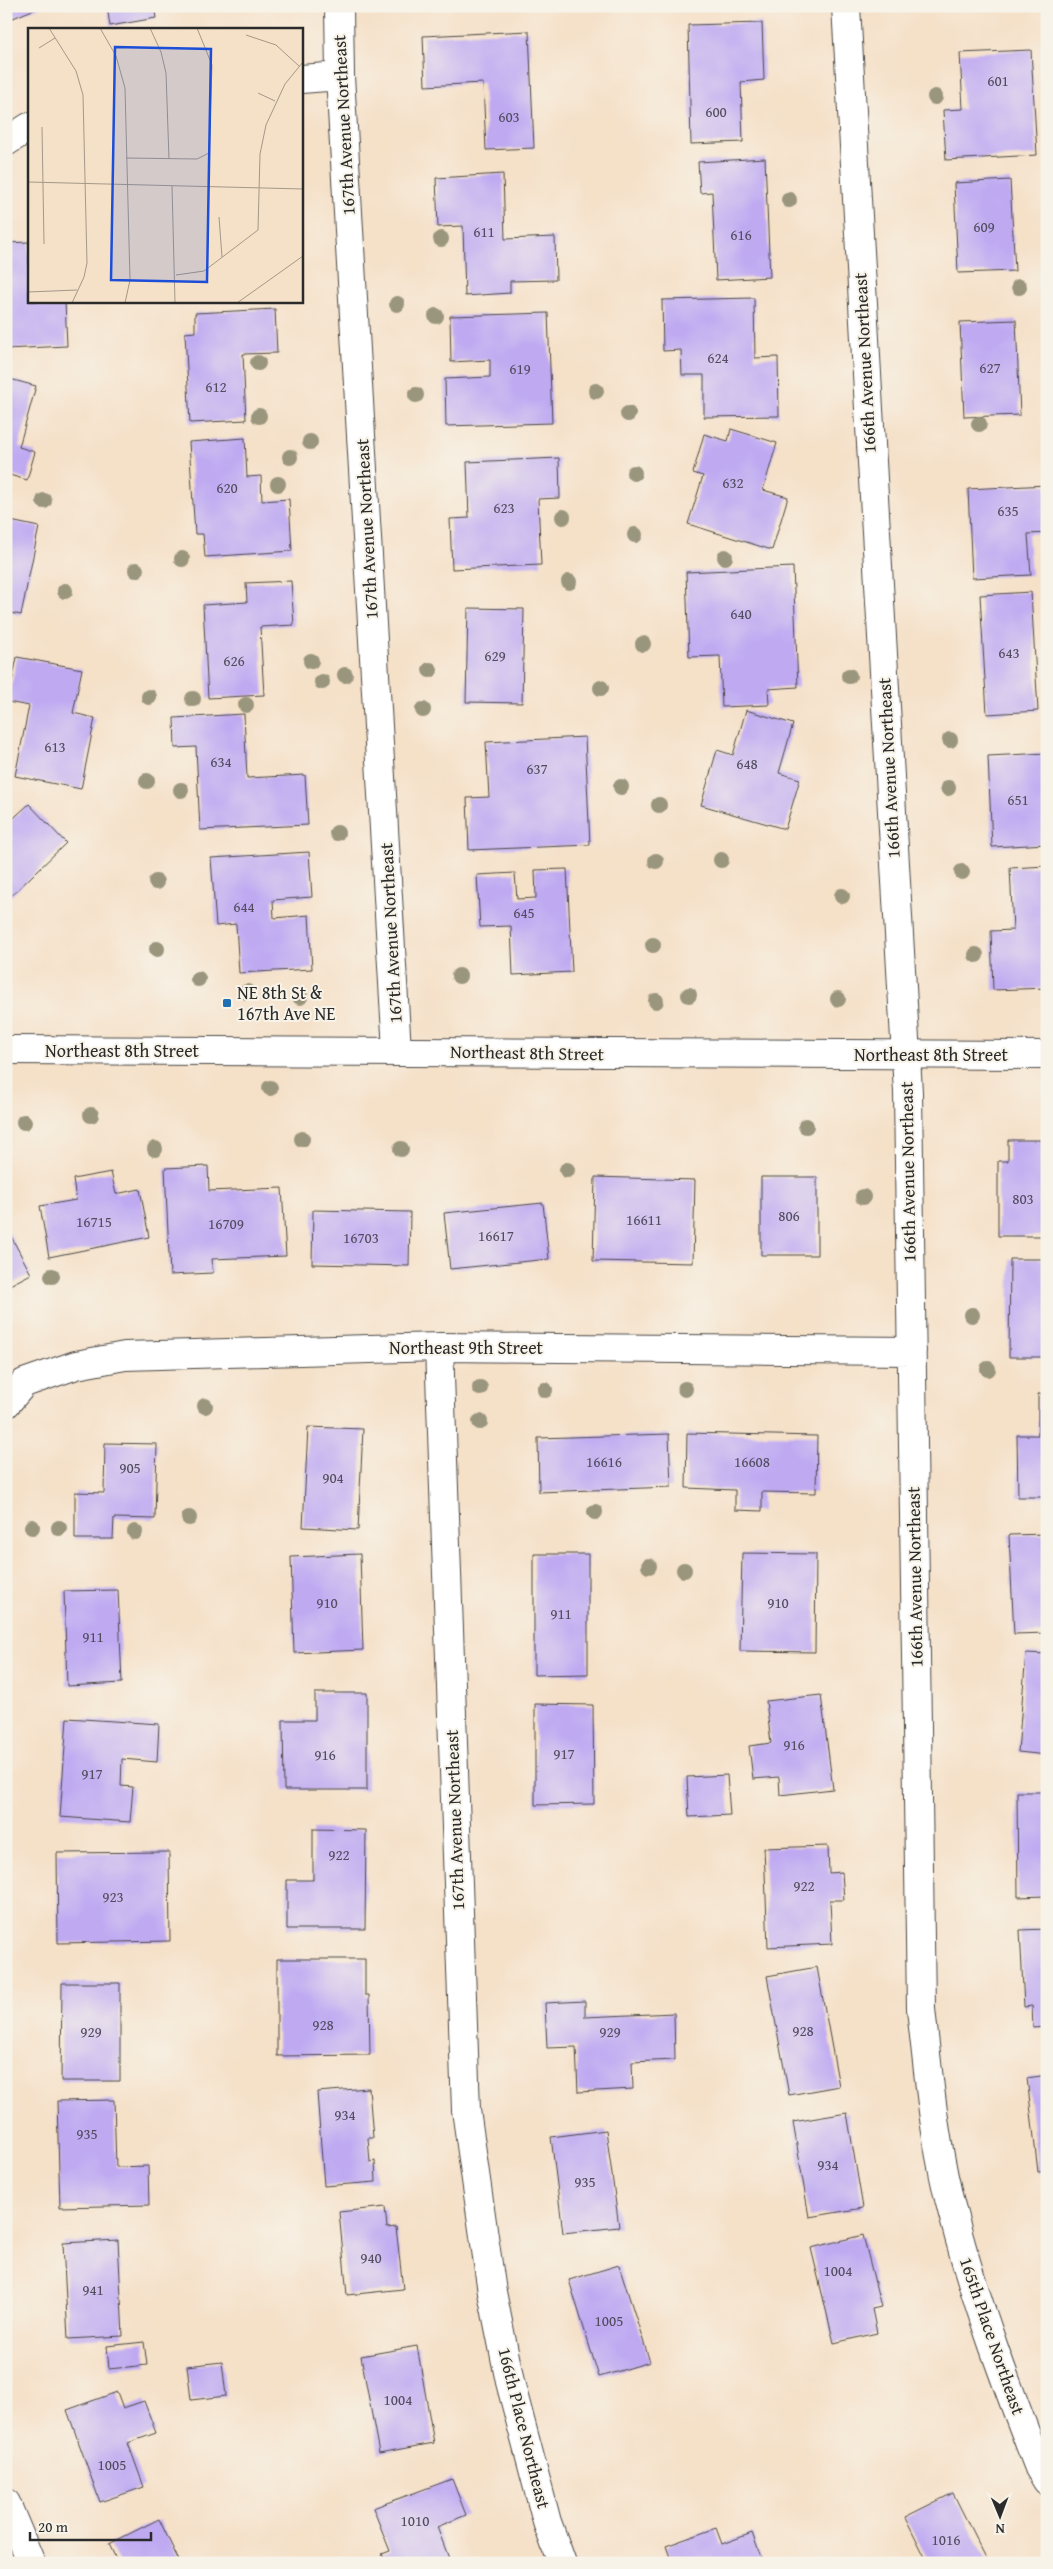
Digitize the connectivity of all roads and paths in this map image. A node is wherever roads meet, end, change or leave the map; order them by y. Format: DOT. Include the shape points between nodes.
graph roads {
  1 [pos="339,6"];
  2 [pos="846,6"];
  3 [pos="340,76"];
  4 [pos="302,79"];
  5 [pos="28,128"];
  6 [pos="6,142"];
  7 [pos="6,1050"];
  8 [pos="397,1052"];
  9 [pos="1047,1055"];
  10 [pos="905,1056"];
  11 [pos="439,1347"];
  12 [pos="912,1351"];
  13 [pos="6,1404"];
  14 [pos="953,2217"];
  15 [pos="492,2292"];
  16 [pos="1047,2481"];
  17 [pos="6,2503"];
  18 [pos="31,2563"];
  19 [pos="562,2563"];
  1 -- 3 [label="street, 167th Avenue Northeast"];
  2 -- 10 [label="street, 166th Avenue Northeast"];
  3 -- 4 [label="street"];
  3 -- 8 [label="street, 167th Avenue Northeast"];
  5 -- 6 [label="street"];
  7 -- 8 [label="street, Northeast 8th Street"];
  8 -- 10 [label="street, Northeast 8th Street"];
  9 -- 10 [label="street, Northeast 8th Street"];
  10 -- 12 [label="street, 166th Avenue Northeast"];
  11 -- 12 [label="street, Northeast 9th Street"];
  11 -- 13 [label="street, Northeast 9th Street" via="125,1356 76,1365 24,1383"];
  11 -- 15 [label="street, 167th Avenue Northeast" via="466,2110"];
  12 -- 14 [label="street, 166th Avenue Northeast" via="921,2009 933,2119"];
  14 -- 16 [label="street, 165th Place Northeast" via="989,2338 1039,2468"];
  15 -- 19 [label="street, 166th Place Northeast" via="510,2382 547,2522"];
  17 -- 18 [label="street"];
}
